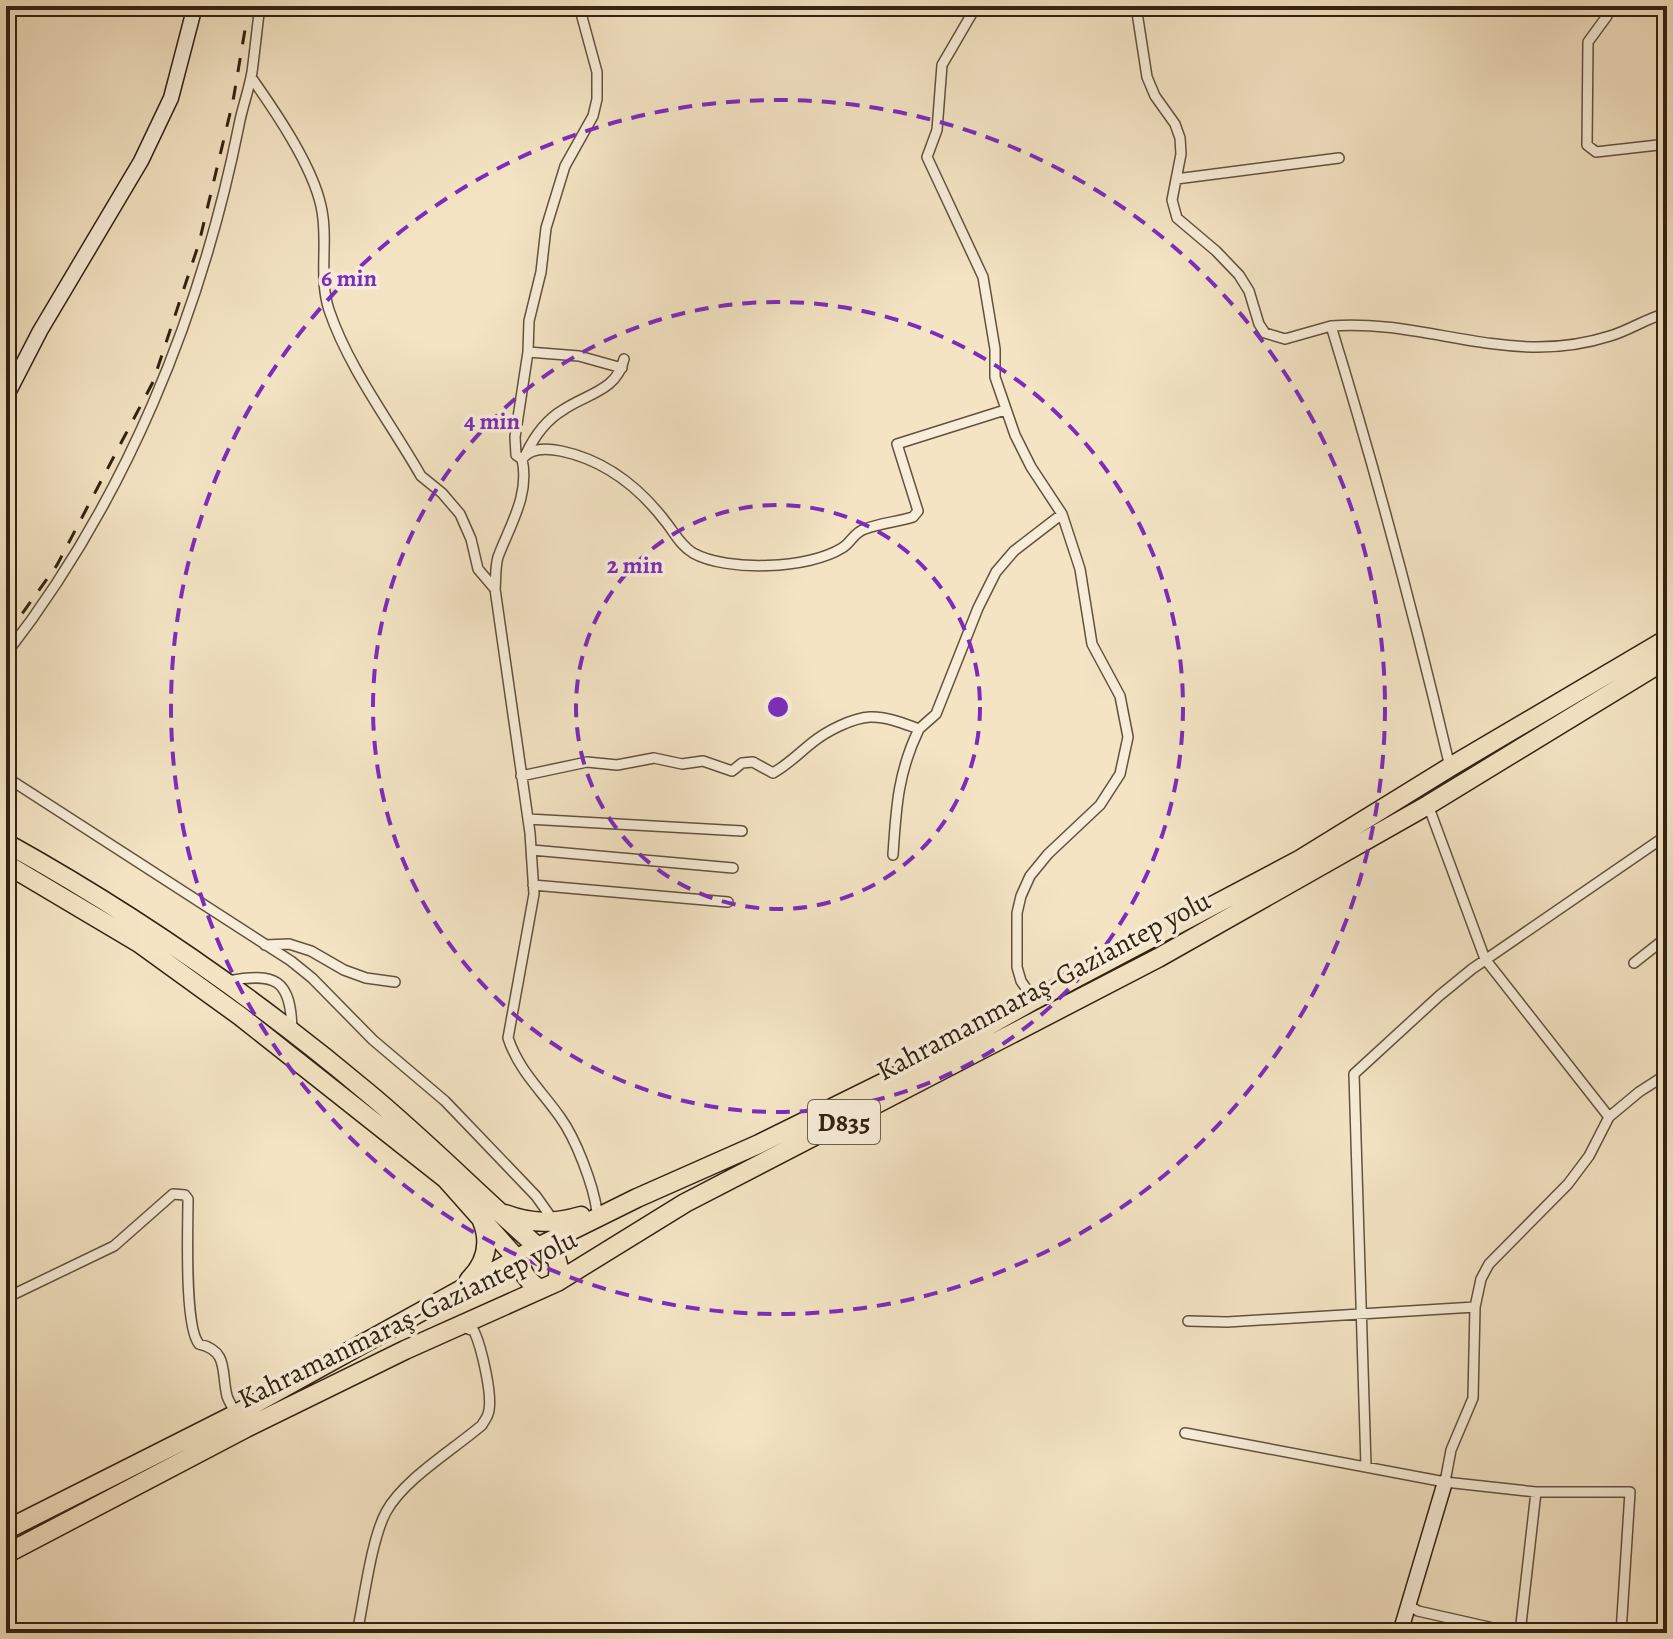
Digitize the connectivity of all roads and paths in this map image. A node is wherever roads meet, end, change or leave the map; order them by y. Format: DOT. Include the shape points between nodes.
graph roads {
  1 [pos="195,6"];
  2 [pos="260,6"];
  3 [pos="579,6"];
  4 [pos="974,6"];
  5 [pos="1136,6"];
  6 [pos="1608,6"];
  7 [pos="251,77"];
  8 [pos="1667,144"];
  9 [pos="1339,158"];
  10 [pos="1176,179"];
  11 [pos="1667,313"];
  12 [pos="1331,326"];
  13 [pos="528,352"];
  14 [pos="6,397"];
  15 [pos="1005,410"];
  16 [pos="524,456"];
  17 [pos="1062,514"];
  18 [pos="495,589"];
  19 [pos="1667,639"];
  20 [pos="6,654"];
  21 [pos="1667,659"];
  22 [pos="919,729"];
  23 [pos="1450,767"];
  24 [pos="521,776"];
  25 [pos="6,777"];
  26 [pos="1428,805"];
  27 [pos="528,819"];
  28 [pos="742,831"];
  29 [pos="1667,835"];
  30 [pos="6,843"];
  31 [pos="532,850"];
  32 [pos="893,855"];
  33 [pos="6,864"];
  34 [pos="733,868"];
  35 [pos="533,885"];
  36 [pos="728,902"];
  37 [pos="1667,937"];
  38 [pos="265,945"];
  39 [pos="1485,959"];
  40 [pos="1634,963"];
  41 [pos="224,982"];
  42 [pos="395,982"];
  43 [pos="1034,1000"];
  44 [pos="292,1033"];
  45 [pos="1667,1074"];
  46 [pos="1609,1117"];
  47 [pos="637,1198"];
  48 [pos="597,1211"];
  49 [pos="500,1212"];
  50 [pos="479,1214"];
  51 [pos="556,1223"];
  52 [pos="538,1247"];
  53 [pos="517,1259"];
  54 [pos="549,1286"];
  55 [pos="457,1290"];
  56 [pos="6,1298"];
  57 [pos="1475,1307"];
  58 [pos="495,1310"];
  59 [pos="1359,1313"];
  60 [pos="1188,1321"];
  61 [pos="456,1327"];
  62 [pos="478,1339"];
  63 [pos="236,1414"];
  64 [pos="1185,1433"];
  65 [pos="1366,1466"];
  66 [pos="1445,1482"];
  67 [pos="1536,1492"];
  68 [pos="6,1530"];
  69 [pos="6,1554"];
  70 [pos="1408,1605"];
  71 [pos="357,1633"];
  72 [pos="1400,1633"];
  73 [pos="1517,1633"];
  74 [pos="1621,1633"];
  1 -- 14 [label="street" via="171,98 141,161"];
  2 -- 7 [label="street"];
  3 -- 13 [label="street" via="597,72 597,99 555,194 529,321"];
  4 -- 15 [label="street" via="942,65 937,130 927,157 983,277 995,377"];
  5 -- 10 [label="street" via="1147,77 1180,138"];
  6 -- 8 [label="street" via="1588,42 1587,145 1596,152"];
  7 -- 18 [label="street" via="277,114 321,203 328,304 338,334 421,476 460,514 478,569"];
  7 -- 20 [label="street" via="203,269 175,351 93,524"];
  9 -- 10 [label="street"];
  10 -- 12 [label="street" via="1172,200 1177,218 1239,275 1265,333 1285,339"];
  11 -- 12 [label="street" via="1612,336 1539,347 1389,326"];
  12 -- 23 [label="street" via="1410,598"];
  13 -- 16 [label="street" via="515,437 516,455"];
  13 -- 16 [label="street" via="623,363 607,387 563,410 534,436"];
  15 -- 16 [label="street" via="897,444 918,511 913,517 864,529 842,548 804,561 768,566 725,564 692,552 634,487 583,456 545,447"];
  15 -- 17 [label="street" via="1031,467"];
  16 -- 18 [label="street" via="523,489 497,560"];
  17 -- 22 [label="street" via="996,572 936,714"];
  17 -- 43 [label="street" via="1080,569 1092,644 1120,696 1128,737 1120,774 1100,805 1048,854 1021,896 1017,967"];
  18 -- 24 [label="street"];
  19 -- 23 [label="highway, Kahramanmaraş-Gaziantep yolu / D835"];
  21 -- 26 [label="highway, Kahramanmaraş-Gaziantep yolu / D835"];
  22 -- 24 [label="street" via="871,717 814,741 773,773 753,762 732,771 703,761 682,764 654,758 617,765 587,762"];
  22 -- 32 [label="street" via="896,801"];
  23 -- 43 [label="highway, Kahramanmaraş-Gaziantep yolu / D835" via="1301,859"];
  24 -- 27 [label="street"];
  25 -- 38 [label="street"];
  26 -- 39 [label="street"];
  26 -- 54 [label="highway, Kahramanmaraş-Gaziantep yolu / D835" via="1158,958 685,1203"];
  27 -- 28 [label="street"];
  27 -- 31 [label="street"];
  29 -- 39 [label="street"];
  30 -- 41 [label="highway" via="137,921"];
  31 -- 34 [label="street"];
  31 -- 35 [label="street"];
  33 -- 50 [label="highway" via="139,943 240,1016 446,1179"];
  35 -- 36 [label="street"];
  35 -- 48 [label="street" via="508,1038 515,1058 572,1139"];
  37 -- 40 [label="street"];
  38 -- 42 [label="street" via="289,944 366,978"];
  38 -- 51 [label="street" via="312,978 373,1040 445,1101"];
  39 -- 46 [label="street"];
  39 -- 59 [label="street" via="1354,1074"];
  41 -- 44 [label="highway"];
  41 -- 44 [label="street" via="267,977 281,985 291,1005"];
  43 -- 47 [label="highway, Kahramanmaraş-Gaziantep yolu / D835" via="870,1090"];
  44 -- 49 [label="highway" via="439,1154"];
  45 -- 46 [label="street"];
  46 -- 57 [label="street" via="1568,1184 1489,1264"];
  47 -- 48 [label="highway"];
  47 -- 52 [label="highway, Kahramanmaraş-Gaziantep yolu / D835"];
  48 -- 51 [label="highway"];
  49 -- 51 [label="highway"];
  49 -- 52 [label="highway"];
  50 -- 53 [label="highway"];
  50 -- 55 [label="highway" via="487,1248 477,1271"];
  52 -- 53 [label="highway, Kahramanmaraş-Gaziantep yolu / D835"];
  52 -- 54 [label="highway" via="556,1257 559,1268"];
  53 -- 54 [label="highway" via="523,1275"];
  53 -- 55 [label="highway, Kahramanmaraş-Gaziantep yolu / D835"];
  54 -- 58 [label="highway, Kahramanmaraş-Gaziantep yolu / D835"];
  55 -- 63 [label="highway, Kahramanmaraş-Gaziantep yolu / D835"];
  56 -- 63 [label="street" via="114,1246 173,1194 185,1195 192,1333 199,1344 219,1354"];
  57 -- 59 [label="street"];
  57 -- 66 [label="street" via="1473,1398 1451,1450"];
  58 -- 61 [label="highway, Kahramanmaraş-Gaziantep yolu / D835"];
  58 -- 62 [label="street"];
  59 -- 60 [label="street"];
  59 -- 65 [label="street"];
  61 -- 62 [label="street" via="468,1327"];
  61 -- 69 [label="highway, Kahramanmaraş-Gaziantep yolu / D835" via="246,1428"];
  62 -- 71 [label="street" via="489,1412 482,1425 410,1484 386,1511"];
  63 -- 68 [label="highway, Kahramanmaraş-Gaziantep yolu / D835"];
  64 -- 65 [label="street"];
  65 -- 66 [label="street"];
  66 -- 67 [label="street"];
  66 -- 70 [label="street"];
  67 -- 73 [label="street"];
  67 -- 74 [label="street" via="1630,1492"];
  70 -- 72 [label="street"];
  70 -- 73 [label="street"];
}
